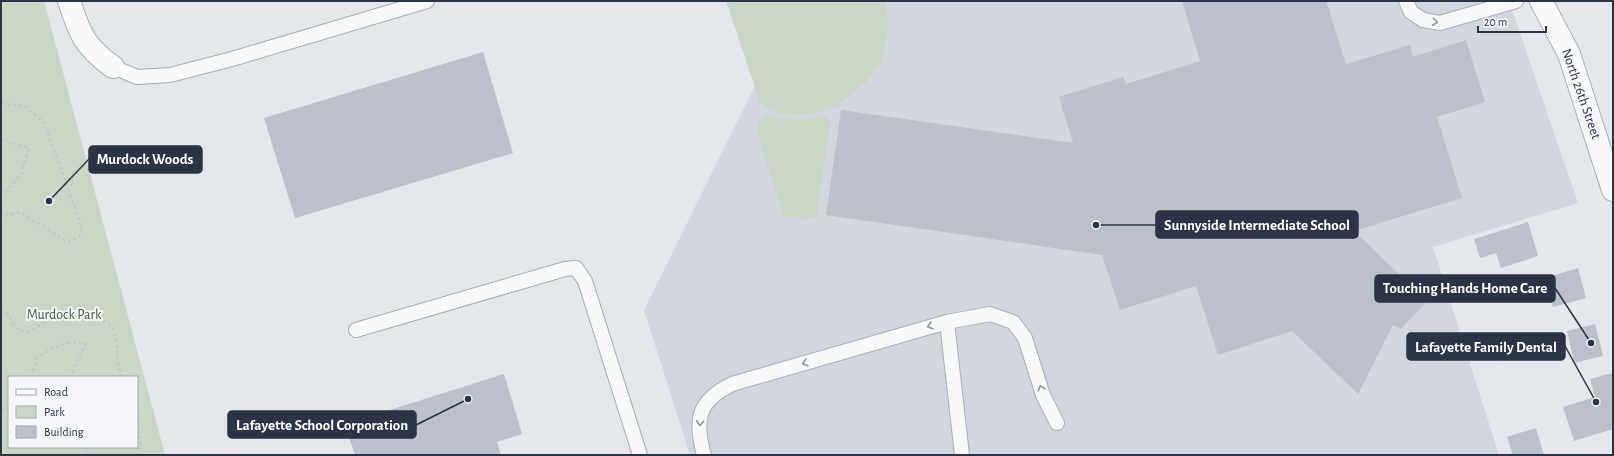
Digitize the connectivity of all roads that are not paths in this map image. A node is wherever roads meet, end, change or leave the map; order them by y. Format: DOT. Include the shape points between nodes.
graph roads {
  1 [pos="69,1"];
  2 [pos="427,1"];
  3 [pos="1406,1"];
  4 [pos="1516,1"];
  5 [pos="1541,1"];
  6 [pos="113,67"];
  7 [pos="1613,190"];
  8 [pos="947,322"];
  9 [pos="356,330"];
  10 [pos="1057,423"];
  11 [pos="640,455"];
  12 [pos="704,455"];
  13 [pos="962,455"];
  1 -- 6 [label="street" via="85,43 95,55"];
  2 -- 6 [label="lane" via="170,75 138,77"];
  3 -- 4 [label="lane, one-way" via="1411,12 1423,20 1440,23"];
  5 -- 7 [label="street, North 26th Street" via="1569,54"];
  10 -- 8 [label="lane, one-way" via="1043,395 1025,338 1013,322 990,314"];
  8 -- 12 [label="lane, one-way" via="732,384 716,392 705,403 699,422"];
  8 -- 13 [label="lane"];
  9 -- 11 [label="lane" via="565,269 576,268 585,281"];
}
